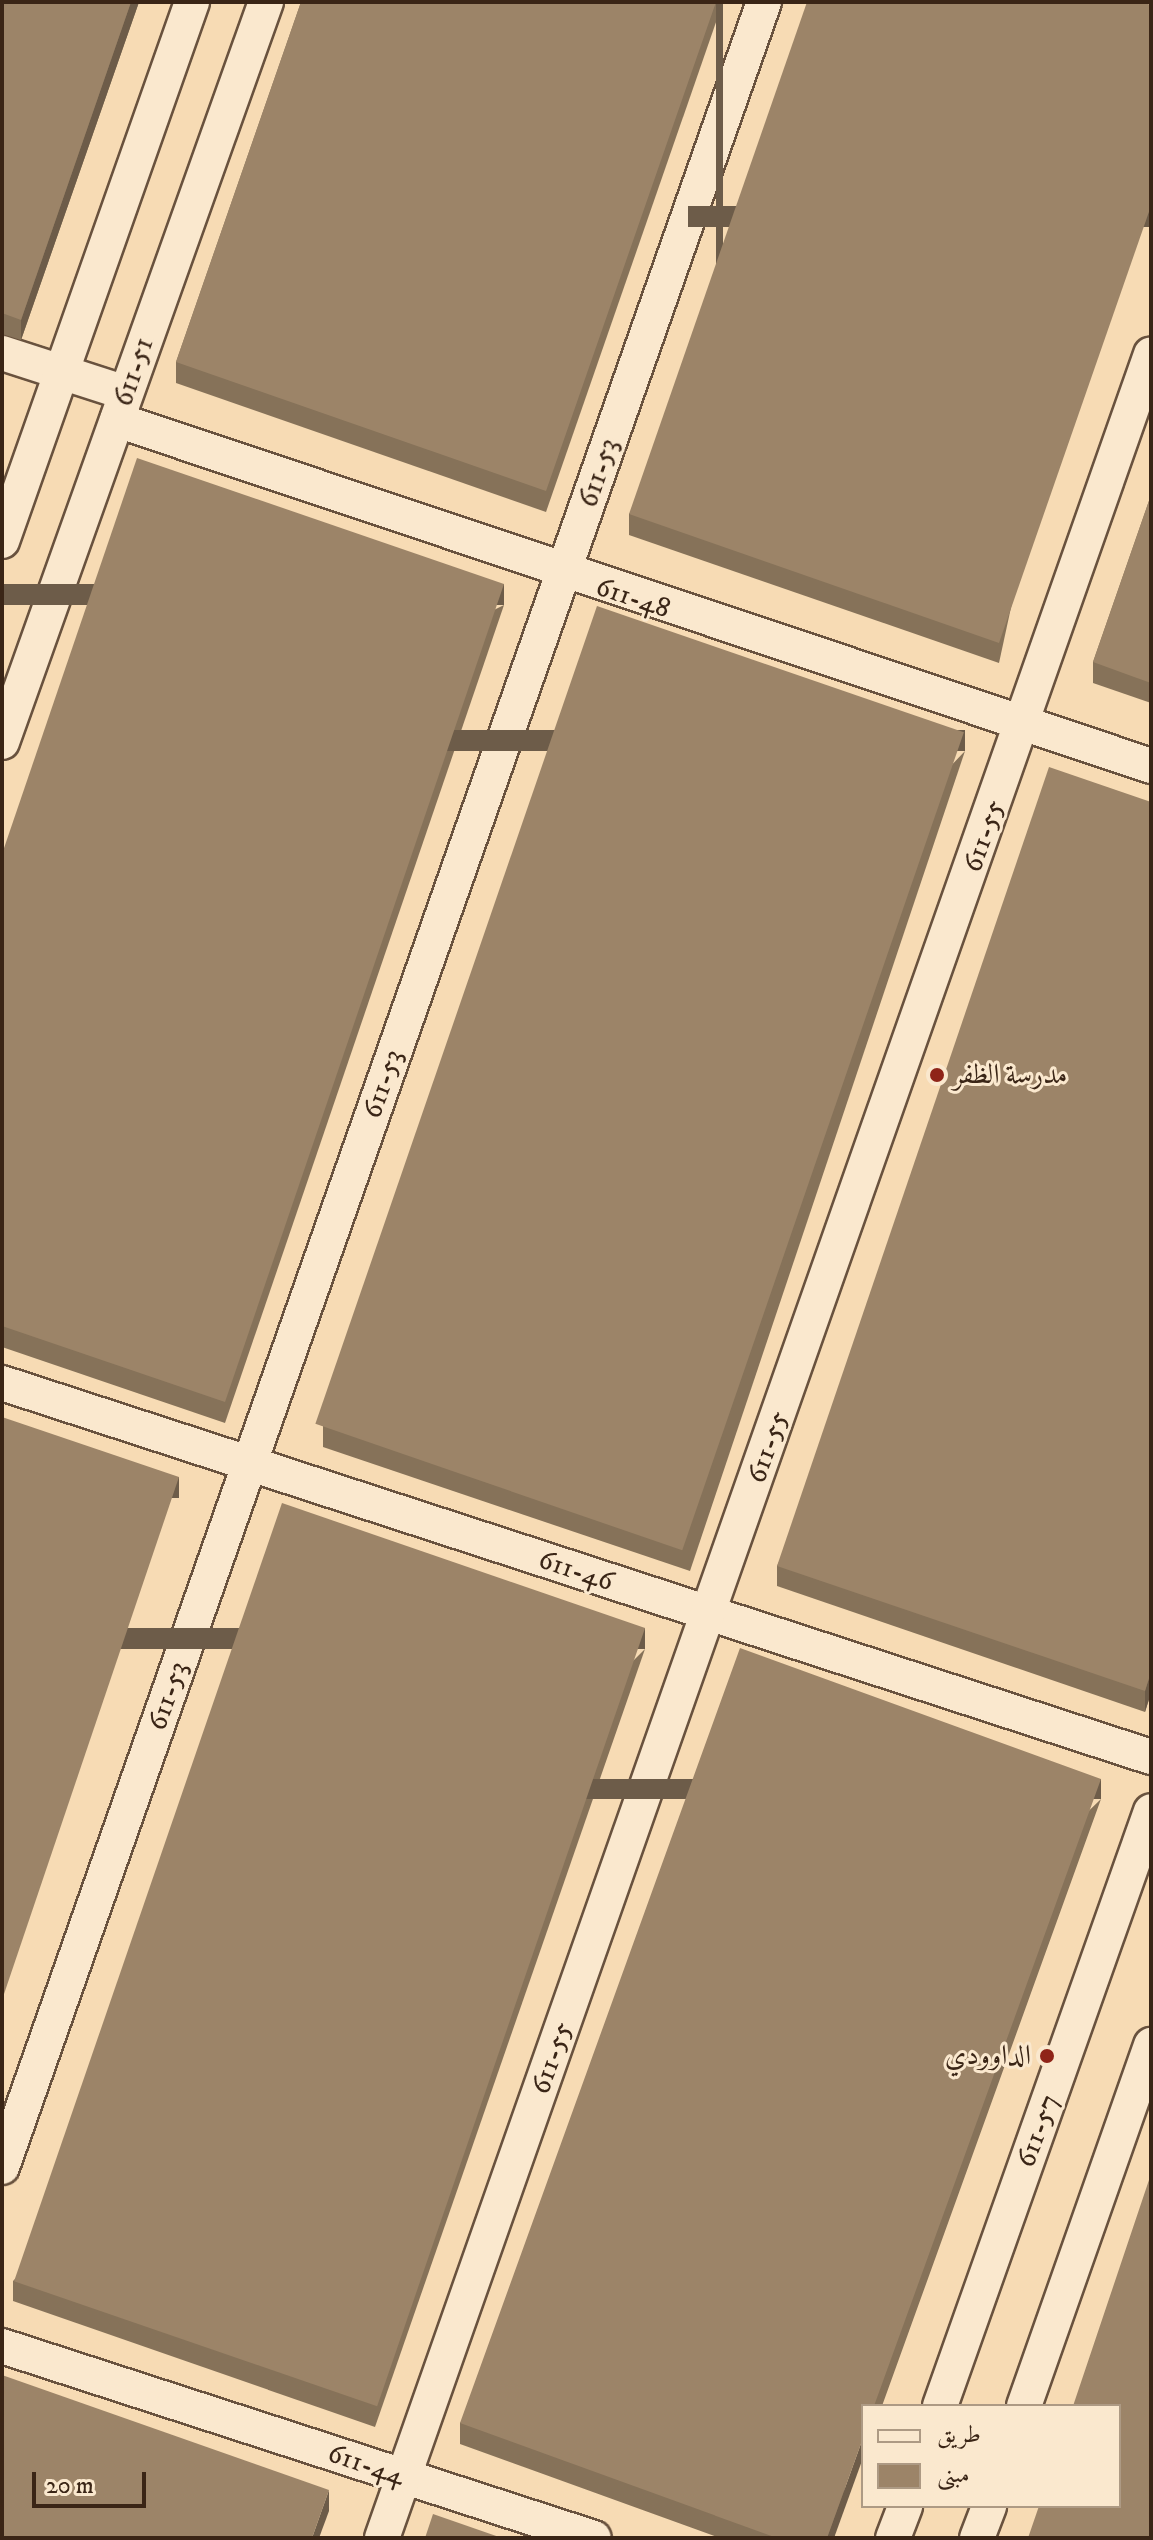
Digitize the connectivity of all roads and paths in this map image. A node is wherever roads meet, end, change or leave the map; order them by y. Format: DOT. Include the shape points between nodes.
graph roads {
  1 [pos="192,2"];
  2 [pos="266,2"];
  3 [pos="764,2"];
  4 [pos="2,353"];
  5 [pos="1151,354"];
  6 [pos="61,372"];
  7 [pos="122,406"];
  8 [pos="2,541"];
  9 [pos="563,575"];
  10 [pos="1023,726"];
  11 [pos="2,742"];
  12 [pos="1151,766"];
  13 [pos="2,1383"];
  14 [pos="250,1462"];
  15 [pos="709,1615"];
  16 [pos="1151,1757"];
  17 [pos="1151,1811"];
  18 [pos="1151,2045"];
  19 [pos="2,2167"];
  20 [pos="2,2346"];
  21 [pos="941,2404"];
  22 [pos="1025,2404"];
  23 [pos="404,2477"];
  24 [pos="904,2508"];
  25 [pos="988,2508"];
  26 [pos="382,2538"];
  27 [pos="594,2538"];
  28 [pos="893,2538"];
  29 [pos="977,2538"];
  1 -- 6 [label="street"];
  2 -- 7 [label="street, 611-51"];
  3 -- 9 [label="street, 611-53"];
  4 -- 6 [label="street, 611-48"];
  5 -- 10 [label="street, 611-55"];
  6 -- 7 [label="street, 611-48"];
  6 -- 8 [label="street"];
  7 -- 9 [label="street, 611-48"];
  7 -- 11 [label="street, 611-51"];
  9 -- 10 [label="street, 611-48"];
  9 -- 14 [label="street, 611-53"];
  10 -- 12 [label="street, 611-48"];
  10 -- 15 [label="street, 611-55"];
  13 -- 14 [label="street, 611-46"];
  14 -- 15 [label="street, 611-46"];
  14 -- 19 [label="street, 611-53"];
  15 -- 16 [label="street, 611-46"];
  15 -- 23 [label="street, 611-55"];
  17 -- 21 [label="street, 611-57"];
  18 -- 22 [label="street"];
  20 -- 23 [label="street, 611-44"];
  23 -- 26 [label="street, 611-55"];
  23 -- 27 [label="street, 611-44"];
  24 -- 28 [label="street"];
  25 -- 29 [label="street"];
}
